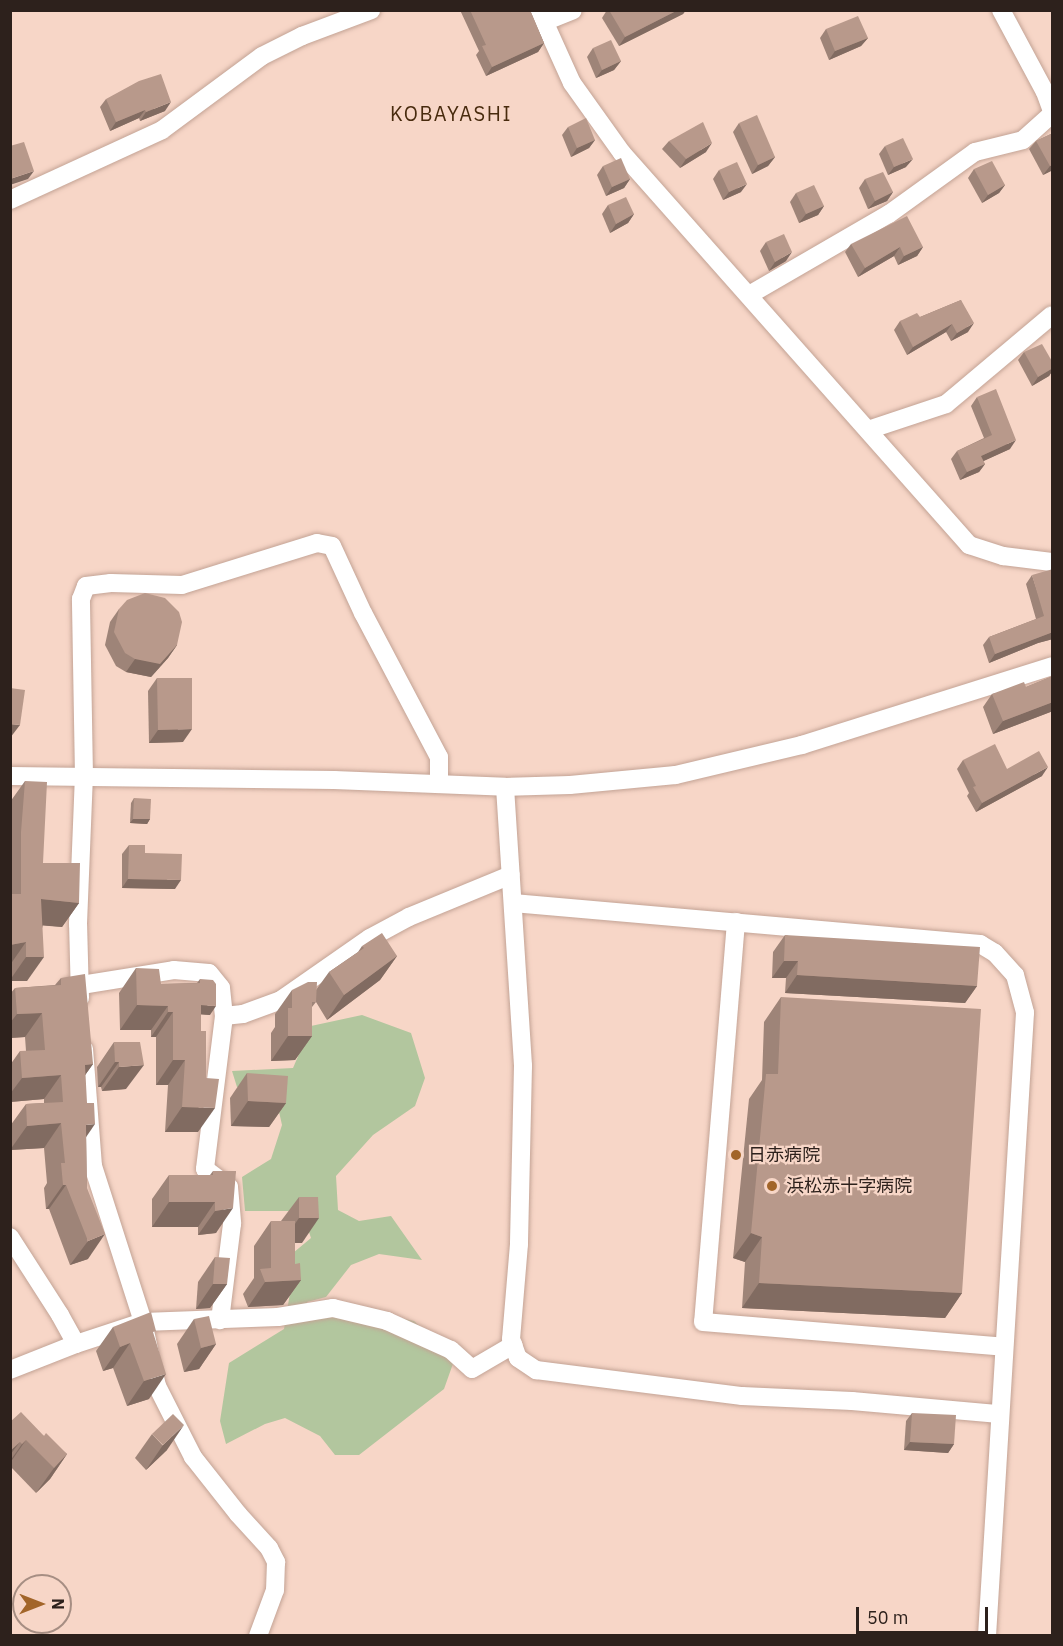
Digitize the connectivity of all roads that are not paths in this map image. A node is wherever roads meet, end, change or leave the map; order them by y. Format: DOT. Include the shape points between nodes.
graph roads {
  1 [pos="371,10"];
  2 [pos="573,10"];
  3 [pos="1001,10"];
  4 [pos="542,16"];
  5 [pos="1053,112"];
  6 [pos="10,200"];
  7 [pos="749,296"];
  8 [pos="1053,315"];
  9 [pos="868,430"];
  10 [pos="1053,562"];
  11 [pos="1053,666"];
  12 [pos="84,776"];
  13 [pos="10,777"];
  14 [pos="439,784"];
  15 [pos="505,787"];
  16 [pos="511,875"];
  17 [pos="513,903"];
  18 [pos="736,922"];
  19 [pos="79,985"];
  20 [pos="56,989"];
  21 [pos="224,1016"];
  22 [pos="10,1237"];
  23 [pos="220,1320"];
  24 [pos="143,1323"];
  25 [pos="512,1342"];
  26 [pos="76,1344"];
  27 [pos="1004,1347"];
  28 [pos="10,1370"];
  29 [pos="999,1414"];
  30 [pos="258,1635"];
  31 [pos="987,1635"];
  1 -- 6 [label="street" via="262,56 162,130"];
  2 -- 4 [label="street"];
  3 -- 5 [label="street"];
  4 -- 7 [label="street" via="572,83 622,153"];
  5 -- 7 [label="street" via="1023,140 975,152 890,214"];
  7 -- 9 [label="street"];
  8 -- 9 [label="street" via="946,404"];
  9 -- 10 [label="street" via="969,545 1003,556"];
  11 -- 15 [label="street" via="739,762 676,775"];
  12 -- 13 [label="street"];
  12 -- 14 [label="street"];
  12 -- 14 [label="street" via="81,599 86,586 111,582 182,585 317,543 332,546 439,757"];
  12 -- 19 [label="street"];
  14 -- 15 [label="street"];
  15 -- 16 [label="street"];
  16 -- 17 [label="street"];
  16 -- 21 [label="street" via="399,922 281,1000 243,1014"];
  17 -- 18 [label="street"];
  17 -- 25 [label="street" via="523,1066 519,1244"];
  18 -- 27 [label="street" via="980,944 995,953 1015,975 1025,1013"];
  18 -- 27 [label="street" via="703,1323"];
  19 -- 20 [label="street"];
  19 -- 21 [label="street" via="174,970 198,970 209,973 221,988"];
  19 -- 24 [label="street" via="93,1166"];
  21 -- 23 [label="street" via="205,1169 229,1187 232,1224"];
  22 -- 26 [label="street"];
  23 -- 24 [label="street"];
  23 -- 25 [label="street" via="278,1317 333,1308 387,1321 451,1350 472,1369"];
  24 -- 26 [label="street"];
  24 -- 30 [label="street" via="157,1386 176,1428 193,1457 269,1548 276,1562 275,1590"];
  25 -- 29 [label="street" via="518,1358 536,1370 587,1378 742,1396"];
  26 -- 28 [label="street"];
  27 -- 29 [label="street"];
  29 -- 31 [label="street"];
}
